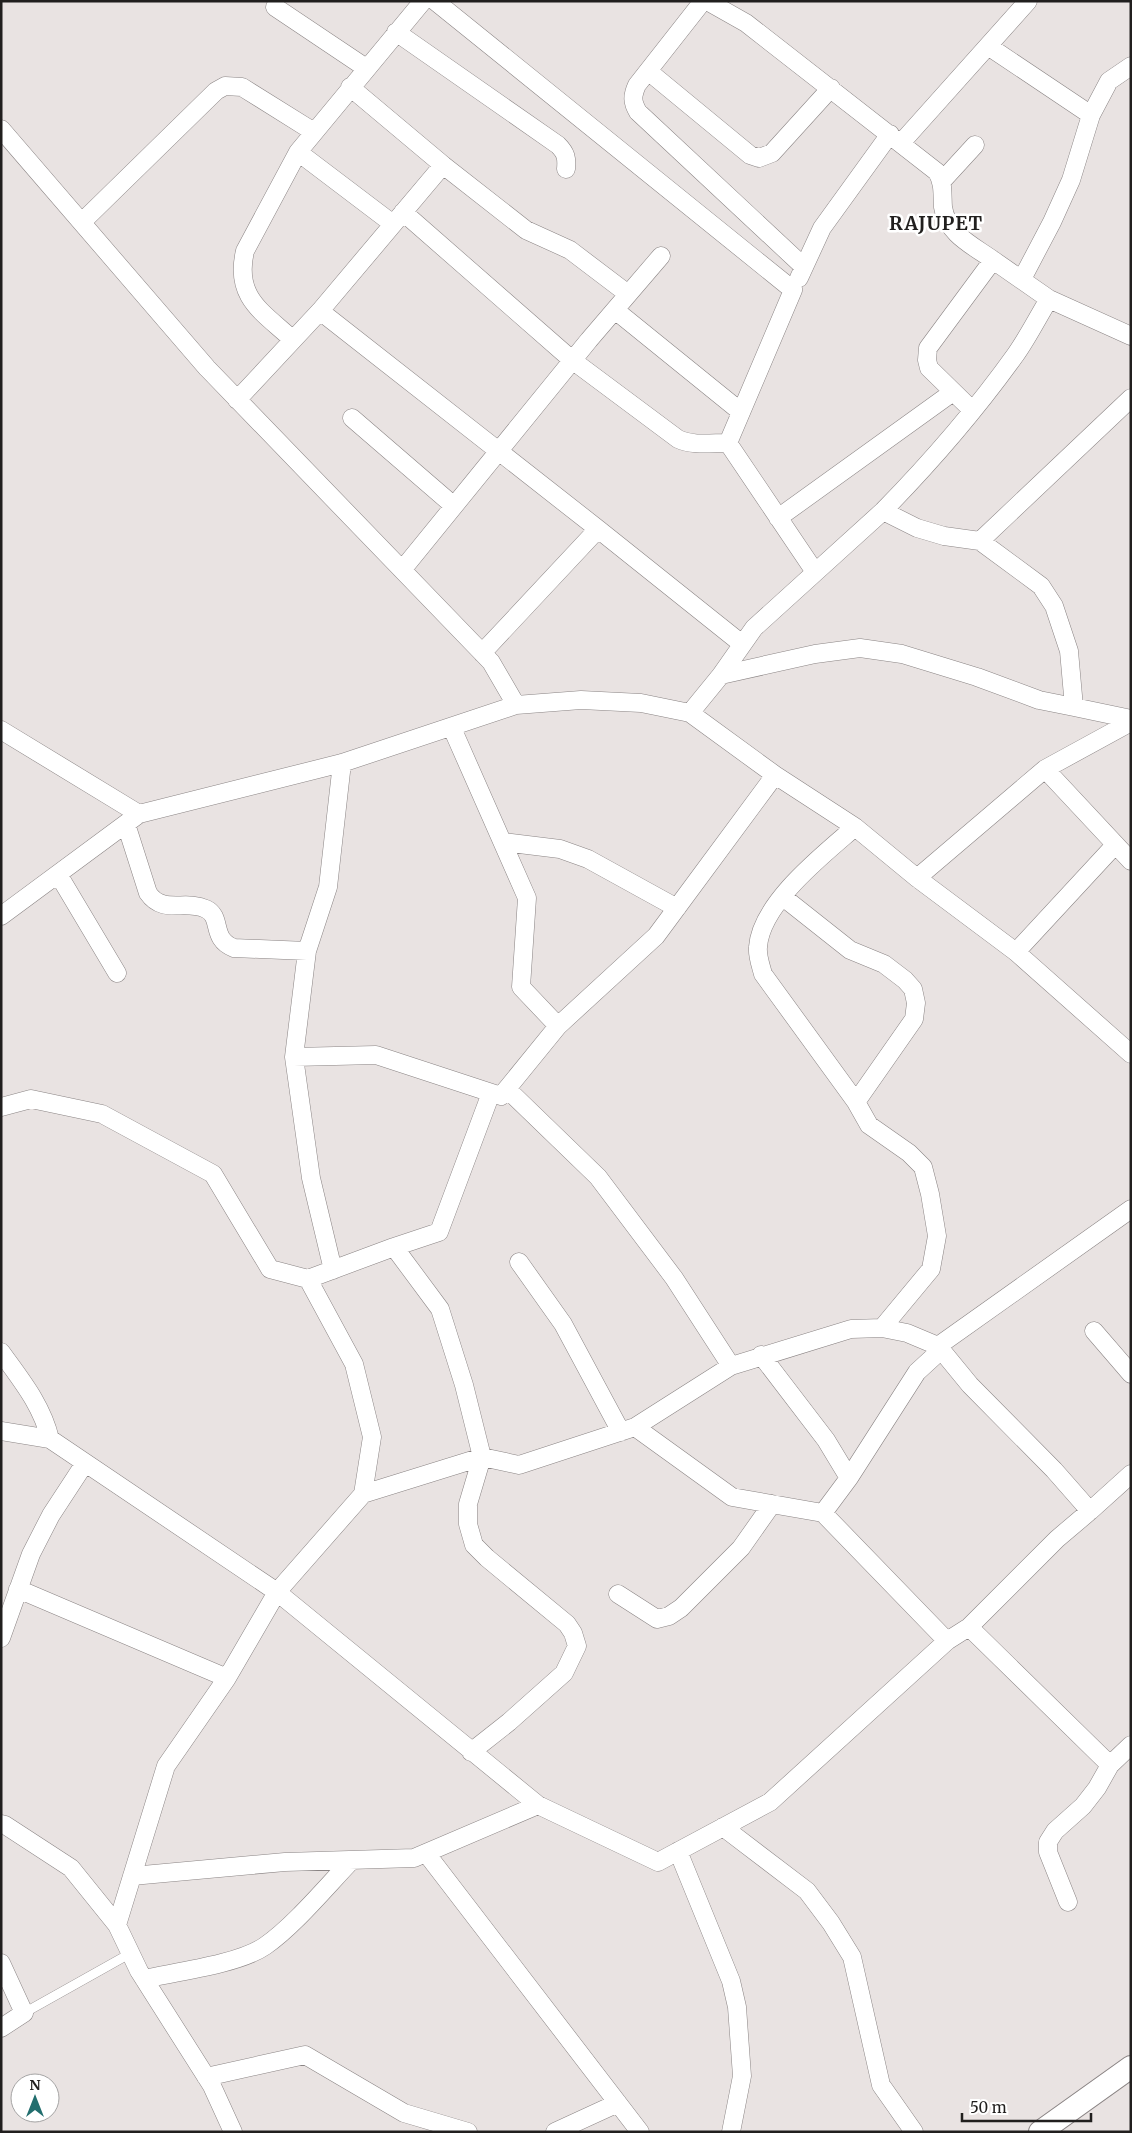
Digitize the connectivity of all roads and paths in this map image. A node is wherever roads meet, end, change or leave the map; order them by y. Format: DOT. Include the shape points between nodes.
graph roads {
  1 [pos="435,1"];
  2 [pos="703,1"];
  3 [pos="707,1"];
  4 [pos="740,1"];
  5 [pos="1028,1"];
  6 [pos="416,3"];
  7 [pos="275,7"];
  8 [pos="746,22"];
  9 [pos="396,32"];
  10 [pos="988,46"];
  11 [pos="366,68"];
  12 [pos="648,71"];
  13 [pos="1128,72"];
  14 [pos="350,87"];
  15 [pos="831,88"];
  16 [pos="1091,115"];
  17 [pos="1,129"];
  18 [pos="314,132"];
  19 [pos="896,138"];
  20 [pos="975,145"];
  21 [pos="298,152"];
  22 [pos="442,165"];
  23 [pos="566,169"];
  24 [pos="942,181"];
  25 [pos="398,218"];
  26 [pos="82,222"];
  27 [pos="661,256"];
  28 [pos="993,260"];
  29 [pos="804,267"];
  30 [pos="1022,279"];
  31 [pos="793,290"];
  32 [pos="628,294"];
  33 [pos="1049,299"];
  34 [pos="615,310"];
  35 [pos="320,311"];
  36 [pos="1131,336"];
  37 [pos="293,340"];
  38 [pos="572,360"];
  39 [pos="953,392"];
  40 [pos="1131,398"];
  41 [pos="237,400"];
  42 [pos="972,410"];
  43 [pos="741,412"];
  44 [pos="352,418"];
  45 [pos="728,444"];
  46 [pos="499,451"];
  47 [pos="454,506"];
  48 [pos="883,511"];
  49 [pos="778,518"];
  50 [pos="598,528"];
  51 [pos="980,541"];
  52 [pos="402,570"];
  53 [pos="815,572"];
  54 [pos="742,644"];
  55 [pos="482,653"];
  56 [pos="722,675"];
  57 [pos="516,705"];
  58 [pos="1074,707"];
  59 [pos="690,713"];
  60 [pos="1131,721"];
  61 [pos="452,728"];
  62 [pos="1,730"];
  63 [pos="342,763"];
  64 [pos="1045,769"];
  65 [pos="775,775"];
  66 [pos="133,819"];
  67 [pos="855,827"];
  68 [pos="503,842"];
  69 [pos="1115,845"];
  70 [pos="1131,860"];
  71 [pos="58,874"];
  72 [pos="917,878"];
  73 [pos="783,897"];
  74 [pos="677,908"];
  75 [pos="1,916"];
  76 [pos="307,951"];
  77 [pos="1016,952"];
  78 [pos="116,973"];
  79 [pos="558,1026"];
  80 [pos="1131,1054"];
  81 [pos="294,1057"];
  82 [pos="499,1091"];
  83 [pos="856,1102"];
  84 [pos="1,1107"];
  85 [pos="1131,1209"];
  86 [pos="394,1247"];
  87 [pos="520,1262"];
  88 [pos="333,1270"];
  89 [pos="308,1279"];
  90 [pos="882,1328"];
  91 [pos="1094,1331"];
  92 [pos="939,1348"];
  93 [pos="1,1352"];
  94 [pos="761,1355"];
  95 [pos="731,1366"];
  96 [pos="1131,1374"];
  97 [pos="628,1430"];
  98 [pos="1,1431"];
  99 [pos="50,1440"];
  100 [pos="482,1457"];
  101 [pos="85,1463"];
  102 [pos="1131,1474"];
  103 [pos="849,1478"];
  104 [pos="362,1494"];
  105 [pos="772,1504"];
  106 [pos="1090,1512"];
  107 [pos="824,1513"];
  108 [pos="18,1589"];
  109 [pos="277,1592"];
  110 [pos="618,1594"];
  111 [pos="6,1606"];
  112 [pos="969,1627"];
  113 [pos="1,1638"];
  114 [pos="947,1641"];
  115 [pos="227,1678"];
  116 [pos="1131,1745"];
  117 [pos="471,1752"];
  118 [pos="1110,1765"];
  119 [pos="538,1805"];
  120 [pos="3,1819"];
  121 [pos="723,1827"];
  122 [pos="678,1851"];
  123 [pos="426,1853"];
  124 [pos="352,1860"];
  125 [pos="132,1876"];
  126 [pos="1068,1902"];
  127 [pos="117,1925"];
  128 [pos="131,1953"];
  129 [pos="1,1963"];
  130 [pos="144,1979"];
  131 [pos="24,2013"];
  132 [pos="1,2028"];
  133 [pos="1131,2068"];
  134 [pos="206,2077"];
  135 [pos="618,2103"];
  136 [pos="1049,2129"];
  137 [pos="233,2132"];
  138 [pos="468,2132"];
  139 [pos="555,2132"];
  140 [pos="640,2132"];
  141 [pos="731,2132"];
  142 [pos="914,2132"];
  1 -- 31 [label="street"];
  2 -- 12 [label="street"];
  3 -- 8 [label="street"];
  4 -- 8 [label="street"];
  5 -- 10 [label="street"];
  6 -- 9 [label="street"];
  7 -- 11 [label="street"];
  8 -- 15 [label="street"];
  9 -- 11 [label="street"];
  9 -- 23 [label="street" via="558,145 565,152"];
  10 -- 16 [label="street"];
  10 -- 19 [label="street"];
  11 -- 14 [label="street"];
  12 -- 15 [label="street" via="750,155 759,158 772,152"];
  12 -- 29 [label="street" via="633,94 638,112"];
  13 -- 16 [label="street" via="1109,81"];
  14 -- 18 [label="street"];
  14 -- 22 [label="street"];
  15 -- 19 [label="street"];
  16 -- 30 [label="street" via="1071,180"];
  17 -- 26 [label="street"];
  18 -- 21 [label="street"];
  18 -- 26 [label="street" via="242,86 224,86"];
  19 -- 24 [label="street" via="937,172"];
  19 -- 29 [label="street" via="822,228"];
  20 -- 24 [label="street"];
  21 -- 25 [label="street"];
  21 -- 37 [label="street" via="245,251 242,266 244,286 251,301"];
  22 -- 25 [label="street"];
  22 -- 32 [label="street" via="526,230 570,250"];
  24 -- 28 [label="street" via="943,207 952,231"];
  25 -- 35 [label="street"];
  25 -- 38 [label="street"];
  26 -- 41 [label="street"];
  27 -- 32 [label="street"];
  28 -- 30 [label="street"];
  28 -- 39 [label="street" via="928,348 926,360 929,368"];
  29 -- 31 [label="street"];
  30 -- 33 [label="street"];
  31 -- 43 [label="street"];
  32 -- 34 [label="street"];
  33 -- 36 [label="street"];
  33 -- 42 [label="street" via="1017,353"];
  34 -- 38 [label="street"];
  34 -- 43 [label="street"];
  35 -- 37 [label="street"];
  35 -- 46 [label="street"];
  37 -- 41 [label="street"];
  38 -- 45 [label="street" via="678,439 698,444"];
  38 -- 46 [label="street"];
  39 -- 42 [label="street"];
  39 -- 49 [label="street"];
  40 -- 51 [label="street"];
  41 -- 52 [label="street"];
  42 -- 48 [label="street"];
  43 -- 45 [label="street"];
  44 -- 47 [label="street"];
  45 -- 49 [label="street"];
  46 -- 47 [label="street"];
  46 -- 50 [label="street"];
  47 -- 52 [label="street"];
  48 -- 51 [label="street" via="917,528"];
  48 -- 53 [label="street"];
  49 -- 53 [label="street"];
  50 -- 54 [label="street"];
  50 -- 55 [label="street"];
  51 -- 58 [label="street" via="1041,586 1054,606 1069,650"];
  52 -- 55 [label="street"];
  53 -- 54 [label="street" via="754,628"];
  54 -- 56 [label="street"];
  55 -- 57 [label="street" via="503,680"];
  56 -- 58 [label="street" via="815,654 860,648 902,654 1039,700"];
  56 -- 59 [label="street"];
  57 -- 59 [label="street" via="581,700 641,703"];
  57 -- 61 [label="street"];
  58 -- 60 [label="street"];
  59 -- 65 [label="street"];
  60 -- 64 [label="street"];
  61 -- 63 [label="street"];
  61 -- 68 [label="street"];
  62 -- 66 [label="street"];
  63 -- 66 [label="street"];
  63 -- 76 [label="street" via="328,887"];
  64 -- 69 [label="street"];
  64 -- 72 [label="street"];
  65 -- 67 [label="street"];
  65 -- 74 [label="street"];
  66 -- 71 [label="street"];
  66 -- 76 [label="street" via="148,893 154,902 207,909 214,916 224,944 234,948"];
  67 -- 72 [label="street"];
  67 -- 73 [label="street" via="808,869"];
  68 -- 74 [label="street" via="560,849 588,859"];
  68 -- 79 [label="street" via="527,898 521,987"];
  69 -- 70 [label="street"];
  69 -- 77 [label="street"];
  71 -- 75 [label="street"];
  71 -- 78 [label="street"];
  72 -- 77 [label="street"];
  73 -- 83 [label="street" via="769,913 762,928 758,949 763,974"];
  73 -- 83 [label="street" via="850,950 884,964 912,989 916,1003 914,1018"];
  74 -- 79 [label="street" via="656,936"];
  76 -- 81 [label="street"];
  77 -- 80 [label="street"];
  79 -- 82 [label="street"];
  81 -- 82 [label="street" via="376,1055"];
  81 -- 88 [label="street" via="311,1178"];
  82 -- 86 [label="street" via="440,1232"];
  82 -- 95 [label="street" via="598,1177 674,1278"];
  83 -- 90 [label="street" via="869,1125 910,1152 923,1167 937,1236 931,1269"];
  84 -- 89 [label="street" via="30,1099 102,1114 213,1174 270,1269"];
  85 -- 92 [label="street"];
  86 -- 88 [label="street"];
  86 -- 100 [label="street" via="440,1309"];
  87 -- 97 [label="street" via="563,1324"];
  88 -- 89 [label="street"];
  89 -- 104 [label="street" via="354,1364 372,1437"];
  90 -- 92 [label="street" via="907,1332"];
  90 -- 94 [label="street" via="851,1329"];
  91 -- 96 [label="street"];
  92 -- 103 [label="street" via="917,1372"];
  92 -- 106 [label="street"];
  93 -- 99 [label="street" via="35,1399"];
  94 -- 95 [label="street"];
  94 -- 103 [label="street" via="826,1440"];
  95 -- 97 [label="street"];
  97 -- 100 [label="street" via="520,1465"];
  97 -- 105 [label="street" via="732,1497"];
  98 -- 99 [label="street"];
  99 -- 101 [label="street"];
  100 -- 104 [label="street"];
  100 -- 117 [label="street" via="468,1504 468,1524 474,1545 567,1624 577,1646 564,1673"];
  101 -- 108 [label="street" via="51,1515"];
  101 -- 109 [label="street"];
  102 -- 106 [label="street"];
  103 -- 107 [label="street"];
  104 -- 109 [label="street"];
  105 -- 107 [label="street"];
  105 -- 110 [label="street" via="741,1548 669,1616 657,1619"];
  106 -- 112 [label="street" via="1057,1539"];
  107 -- 114 [label="street"];
  108 -- 111 [label="street"];
  108 -- 115 [label="street"];
  109 -- 115 [label="street"];
  109 -- 117 [label="street"];
  111 -- 113 [label="street"];
  112 -- 114 [label="street"];
  112 -- 118 [label="street"];
  114 -- 121 [label="street" via="770,1802"];
  115 -- 125 [label="street" via="166,1766"];
  116 -- 118 [label="street"];
  117 -- 119 [label="street"];
  118 -- 126 [label="street" via="1083,1806 1055,1831 1048,1842 1048,1852"];
  119 -- 122 [label="street" via="658,1862"];
  119 -- 123 [label="street"];
  120 -- 127 [label="street" via="72,1868"];
  121 -- 122 [label="street"];
  121 -- 142 [label="street" via="807,1891 852,1956 882,2085"];
  122 -- 141 [label="street" via="731,1981 737,2008 742,2076"];
  123 -- 124 [label="street" via="414,1858"];
  123 -- 135 [label="street"];
  124 -- 125 [label="street" via="285,1862"];
  124 -- 130 [label="street" via="265,1947 238,1958"];
  125 -- 127 [label="street"];
  127 -- 128 [label="street"];
  128 -- 130 [label="street"];
  128 -- 131 [label="lane"];
  129 -- 131 [label="street"];
  130 -- 134 [label="street"];
  131 -- 132 [label="street"];
  133 -- 136 [label="street"];
  134 -- 137 [label="street"];
  134 -- 138 [label="street" via="305,2055 404,2113"];
  135 -- 139 [label="street"];
  135 -- 140 [label="street"];
}
